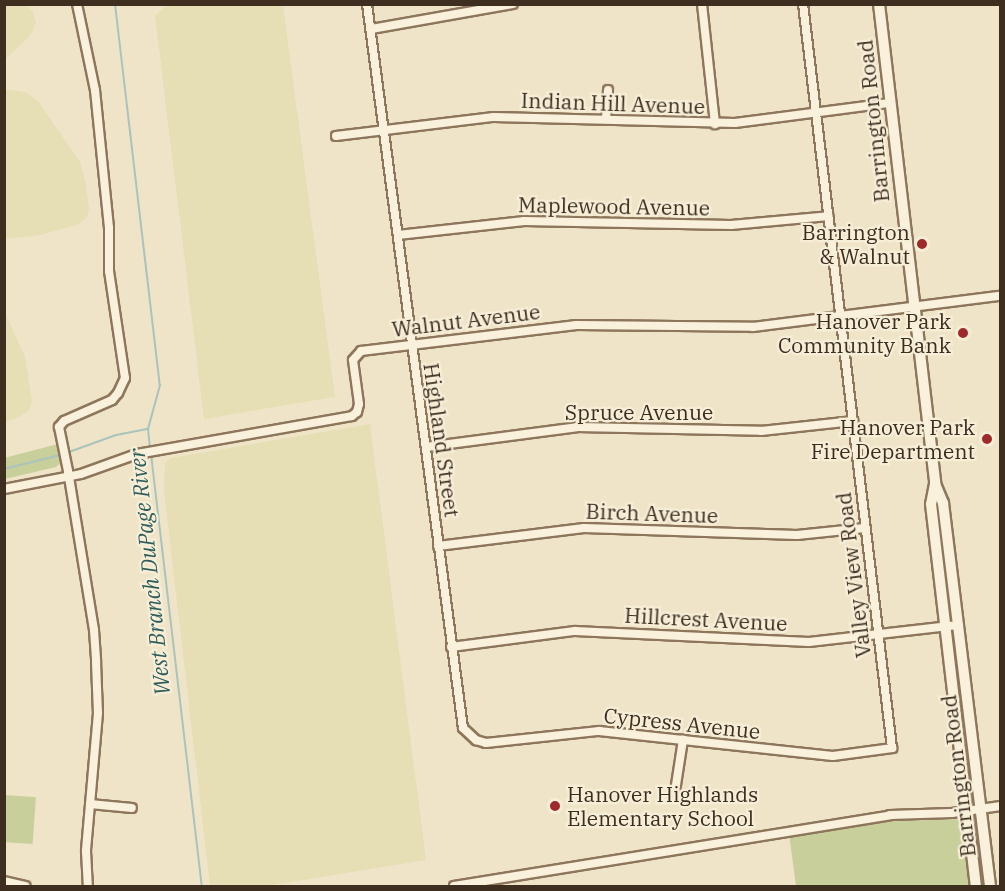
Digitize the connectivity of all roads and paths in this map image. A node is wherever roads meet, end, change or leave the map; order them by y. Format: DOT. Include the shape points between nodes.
graph roads {
  1 [pos="77,4"];
  2 [pos="367,4"];
  3 [pos="513,4"];
  4 [pos="702,4"];
  5 [pos="803,4"];
  6 [pos="879,4"];
  7 [pos="371,29"];
  8 [pos="608,90"];
  9 [pos="890,103"];
  10 [pos="817,113"];
  11 [pos="606,119"];
  12 [pos="716,124"];
  13 [pos="384,130"];
  14 [pos="336,136"];
  15 [pos="829,216"];
  16 [pos="398,236"];
  17 [pos="1000,296"];
  18 [pos="914,307"];
  19 [pos="841,317"];
  20 [pos="411,344"];
  21 [pos="853,421"];
  22 [pos="426,447"];
  23 [pos="68,477"];
  24 [pos="935,484"];
  25 [pos="4,489"];
  26 [pos="865,528"];
  27 [pos="438,546"];
  28 [pos="959,625"];
  29 [pos="945,628"];
  30 [pos="878,635"];
  31 [pos="451,647"];
  32 [pos="469,736"];
  33 [pos="683,740"];
  34 [pos="892,748"];
  35 [pos="676,785"];
  36 [pos="90,804"];
  37 [pos="1000,806"];
  38 [pos="132,808"];
  39 [pos="982,808"];
  40 [pos="967,810"];
  41 [pos="4,881"];
  42 [pos="25,886"];
  43 [pos="88,886"];
  44 [pos="454,886"];
  45 [pos="976,886"];
  46 [pos="990,886"];
  1 -- 23 [label="street" via="95,90 109,228 109,271 125,378 112,400 58,427"];
  2 -- 7 [label="street, Highland Street"];
  3 -- 7 [label="street"];
  4 -- 12 [label="street"];
  5 -- 10 [label="street, Valley View Road"];
  6 -- 9 [label="main road, Barrington Road"];
  7 -- 13 [label="street, Highland Street"];
  8 -- 11 [label="street"];
  9 -- 10 [label="street, Indian Hill Avenue"];
  9 -- 18 [label="main road, Barrington Road"];
  10 -- 12 [label="street, Indian Hill Avenue"];
  10 -- 15 [label="street, Valley View Road"];
  11 -- 12 [label="street, Indian Hill Avenue"];
  11 -- 13 [label="street, Indian Hill Avenue" via="478,118"];
  13 -- 14 [label="street, Indian Hill Avenue"];
  13 -- 16 [label="street, Highland Street"];
  15 -- 16 [label="street, Maplewood Avenue" via="731,225 524,221"];
  15 -- 19 [label="street, Valley View Road"];
  16 -- 20 [label="street, Highland Street"];
  17 -- 18 [label="street, Walnut Avenue"];
  18 -- 19 [label="street, Walnut Avenue"];
  18 -- 24 [label="main road, Barrington Road"];
  19 -- 20 [label="street, Walnut Avenue" via="753,327 576,325"];
  19 -- 21 [label="street, Valley View Road"];
  20 -- 22 [label="street, Highland Street"];
  20 -- 23 [label="street, Walnut Avenue" via="357,353 353,360 359,407 352,416 137,454"];
  21 -- 22 [label="street, Spruce Avenue" via="761,431 577,427"];
  21 -- 26 [label="street, Valley View Road"];
  22 -- 27 [label="street, Highland Street"];
  23 -- 25 [label="street, Walnut Avenue"];
  23 -- 36 [label="street" via="95,641 98,713"];
  24 -- 28 [label="main road, Barrington Road" via="943,502"];
  24 -- 29 [label="main road, Barrington Road" via="931,504"];
  26 -- 27 [label="street, Birch Avenue" via="797,536 584,528"];
  26 -- 30 [label="street, Valley View Road"];
  27 -- 31 [label="street, Highland Street"];
  28 -- 29 [label="street, Hillcrest Avenue"];
  28 -- 39 [label="main road, Barrington Road"];
  29 -- 30 [label="street, Hillcrest Avenue"];
  29 -- 40 [label="main road, Barrington Road"];
  30 -- 31 [label="street, Hillcrest Avenue" via="809,642 575,631"];
  30 -- 34 [label="street, Valley View Road"];
  31 -- 32 [label="street, Highland Street" via="459,713"];
  32 -- 33 [label="street, Cypress Avenue" via="486,743 599,731"];
  33 -- 34 [label="street, Cypress Avenue" via="824,756"];
  33 -- 35 [label="street"];
  36 -- 38 [label="street"];
  36 -- 43 [label="street"];
  37 -- 39 [label="street"];
  39 -- 40 [label="street"];
  39 -- 46 [label="main road, Barrington Road"];
  40 -- 44 [label="street" via="890,814"];
  40 -- 45 [label="main road, Barrington Road"];
  41 -- 42 [label="street"];
}
